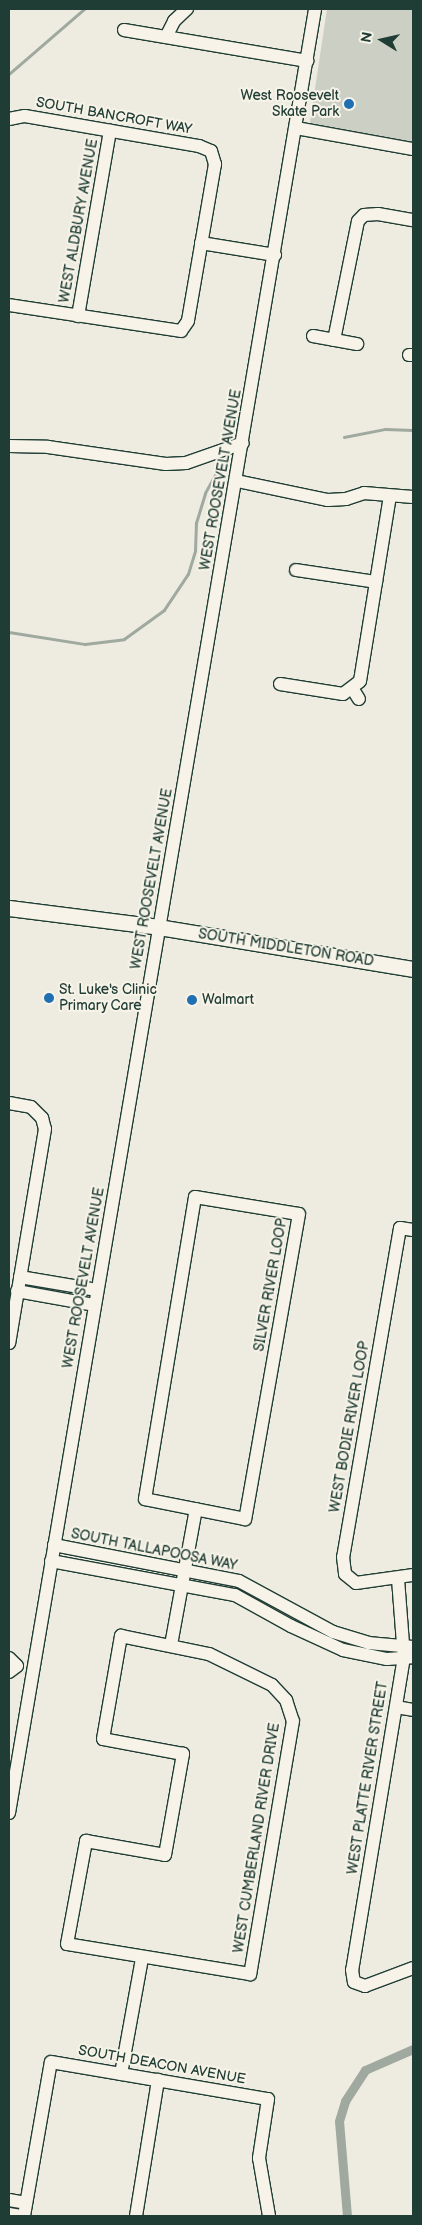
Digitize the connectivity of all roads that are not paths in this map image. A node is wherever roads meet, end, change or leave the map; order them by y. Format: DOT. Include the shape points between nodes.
graph roads {
  1 [pos="187,9"];
  2 [pos="316,9"];
  3 [pos="124,30"];
  4 [pos="166,37"];
  5 [pos="307,61"];
  6 [pos="10,118"];
  7 [pos="296,128"];
  8 [pos="110,131"];
  9 [pos="413,149"];
  10 [pos="413,220"];
  11 [pos="201,243"];
  12 [pos="275,255"];
  13 [pos="9,305"];
  14 [pos="78,316"];
  15 [pos="313,336"];
  16 [pos="334,340"];
  17 [pos="357,344"];
  18 [pos="243,442"];
  19 [pos="9,446"];
  20 [pos="236,481"];
  21 [pos="390,496"];
  22 [pos="413,497"];
  23 [pos="296,570"];
  24 [pos="376,582"];
  25 [pos="280,684"];
  26 [pos="9,908"];
  27 [pos="159,927"];
  28 [pos="413,969"];
  29 [pos="9,1103"];
  30 [pos="413,1230"];
  31 [pos="20,1277"];
  32 [pos="97,1290"];
  33 [pos="17,1291"];
  34 [pos="94,1305"];
  35 [pos="9,1342"];
  36 [pos="196,1509"];
  37 [pos="54,1545"];
  38 [pos="51,1560"];
  39 [pos="185,1570"];
  40 [pos="413,1575"];
  41 [pos="398,1579"];
  42 [pos="182,1583"];
  43 [pos="171,1645"];
  44 [pos="408,1652"];
  45 [pos="12,1665"];
  46 [pos="34,1669"];
  47 [pos="396,1707"];
  48 [pos="413,1710"];
  49 [pos="9,1813"];
  50 [pos="142,1958"];
  51 [pos="413,1968"];
  52 [pos="121,2074"];
  53 [pos="158,2080"];
  54 [pos="9,2200"];
  55 [pos="26,2203"];
  56 [pos="9,2214"];
  57 [pos="22,2216"];
  58 [pos="136,2216"];
  59 [pos="269,2216"];
  1 -- 4 [label="street" via="174,21"];
  2 -- 5 [label="street, WEST ROOSEVELT AVENUE"];
  3 -- 4 [label="street"];
  4 -- 5 [label="street"];
  5 -- 7 [label="street, WEST ROOSEVELT AVENUE"];
  6 -- 8 [label="street, SOUTH BANCROFT WAY" via="25,116"];
  7 -- 9 [label="street"];
  7 -- 12 [label="street, WEST ROOSEVELT AVENUE"];
  8 -- 11 [label="street, SOUTH BANCROFT WAY" via="211,151 215,164"];
  8 -- 14 [label="street, WEST ALDBURY AVENUE"];
  10 -- 16 [label="street" via="378,214 364,215 358,221"];
  11 -- 12 [label="street"];
  11 -- 14 [label="street" via="188,322 181,331"];
  12 -- 18 [label="street, WEST ROOSEVELT AVENUE"];
  13 -- 14 [label="street"];
  15 -- 16 [label="street"];
  16 -- 17 [label="street"];
  18 -- 19 [label="street" via="186,462 166,464 48,446"];
  18 -- 20 [label="street, WEST ROOSEVELT AVENUE"];
  20 -- 21 [label="street" via="328,500 364,493"];
  20 -- 27 [label="street, WEST ROOSEVELT AVENUE"];
  21 -- 22 [label="street"];
  21 -- 24 [label="street"];
  23 -- 24 [label="street"];
  24 -- 25 [label="street" via="360,681 355,693"];
  26 -- 27 [label="main road, SOUTH MIDDLETON ROAD"];
  27 -- 28 [label="main road, SOUTH MIDDLETON ROAD"];
  27 -- 32 [label="street, WEST ROOSEVELT AVENUE"];
  29 -- 31 [label="street" via="31,1107 42,1118 45,1129"];
  30 -- 41 [label="street, WEST BODIE RIVER LOOP" via="400,1228 343,1557 345,1574 356,1582"];
  31 -- 32 [label="street"];
  31 -- 33 [label="street"];
  32 -- 34 [label="street, WEST ROOSEVELT AVENUE"];
  33 -- 34 [label="street"];
  33 -- 35 [label="street"];
  34 -- 37 [label="street, WEST ROOSEVELT AVENUE"];
  36 -- 36 [label="street, SILVER RIVER LOOP" via="145,1500 195,1197 299,1214 245,1519"];
  36 -- 39 [label="street"];
  37 -- 38 [label="street, WEST ROOSEVELT AVENUE"];
  37 -- 39 [label="street, SOUTH TALLAPOOSA WAY"];
  38 -- 42 [label="street, SOUTH TALLAPOOSA WAY"];
  38 -- 46 [label="street, WEST ROOSEVELT AVENUE"];
  39 -- 42 [label="street"];
  39 -- 44 [label="street, SOUTH TALLAPOOSA WAY" via="239,1581 333,1632 368,1644"];
  40 -- 41 [label="street, WEST BODIE RIVER LOOP"];
  41 -- 44 [label="street, WEST PLATTE RIVER STREET"];
  42 -- 43 [label="street"];
  42 -- 44 [label="street, SOUTH TALLAPOOSA WAY" via="235,1595 343,1650 387,1659"];
  43 -- 50 [label="street, WEST CUMBERLAND RIVER DRIVE" via="209,1654 272,1685 286,1700 293,1721 250,1974"];
  43 -- 50 [label="street" via="121,1636 103,1740 183,1754 165,1855 86,1841 67,1944"];
  44 -- 47 [label="street, WEST PLATTE RIVER STREET"];
  45 -- 46 [label="street"];
  46 -- 49 [label="street, WEST ROOSEVELT AVENUE"];
  47 -- 48 [label="street"];
  47 -- 51 [label="street, WEST PLATTE RIVER STREET" via="352,1970 354,1982 365,1986"];
  50 -- 52 [label="street"];
  52 -- 53 [label="street, SOUTH DEACON AVENUE"];
  52 -- 55 [label="street, SOUTH DEACON AVENUE" via="50,2062"];
  53 -- 58 [label="street"];
  53 -- 59 [label="street, SOUTH DEACON AVENUE" via="268,2098 260,2158"];
  54 -- 55 [label="street"];
  55 -- 57 [label="street"];
  56 -- 57 [label="street"];
}
